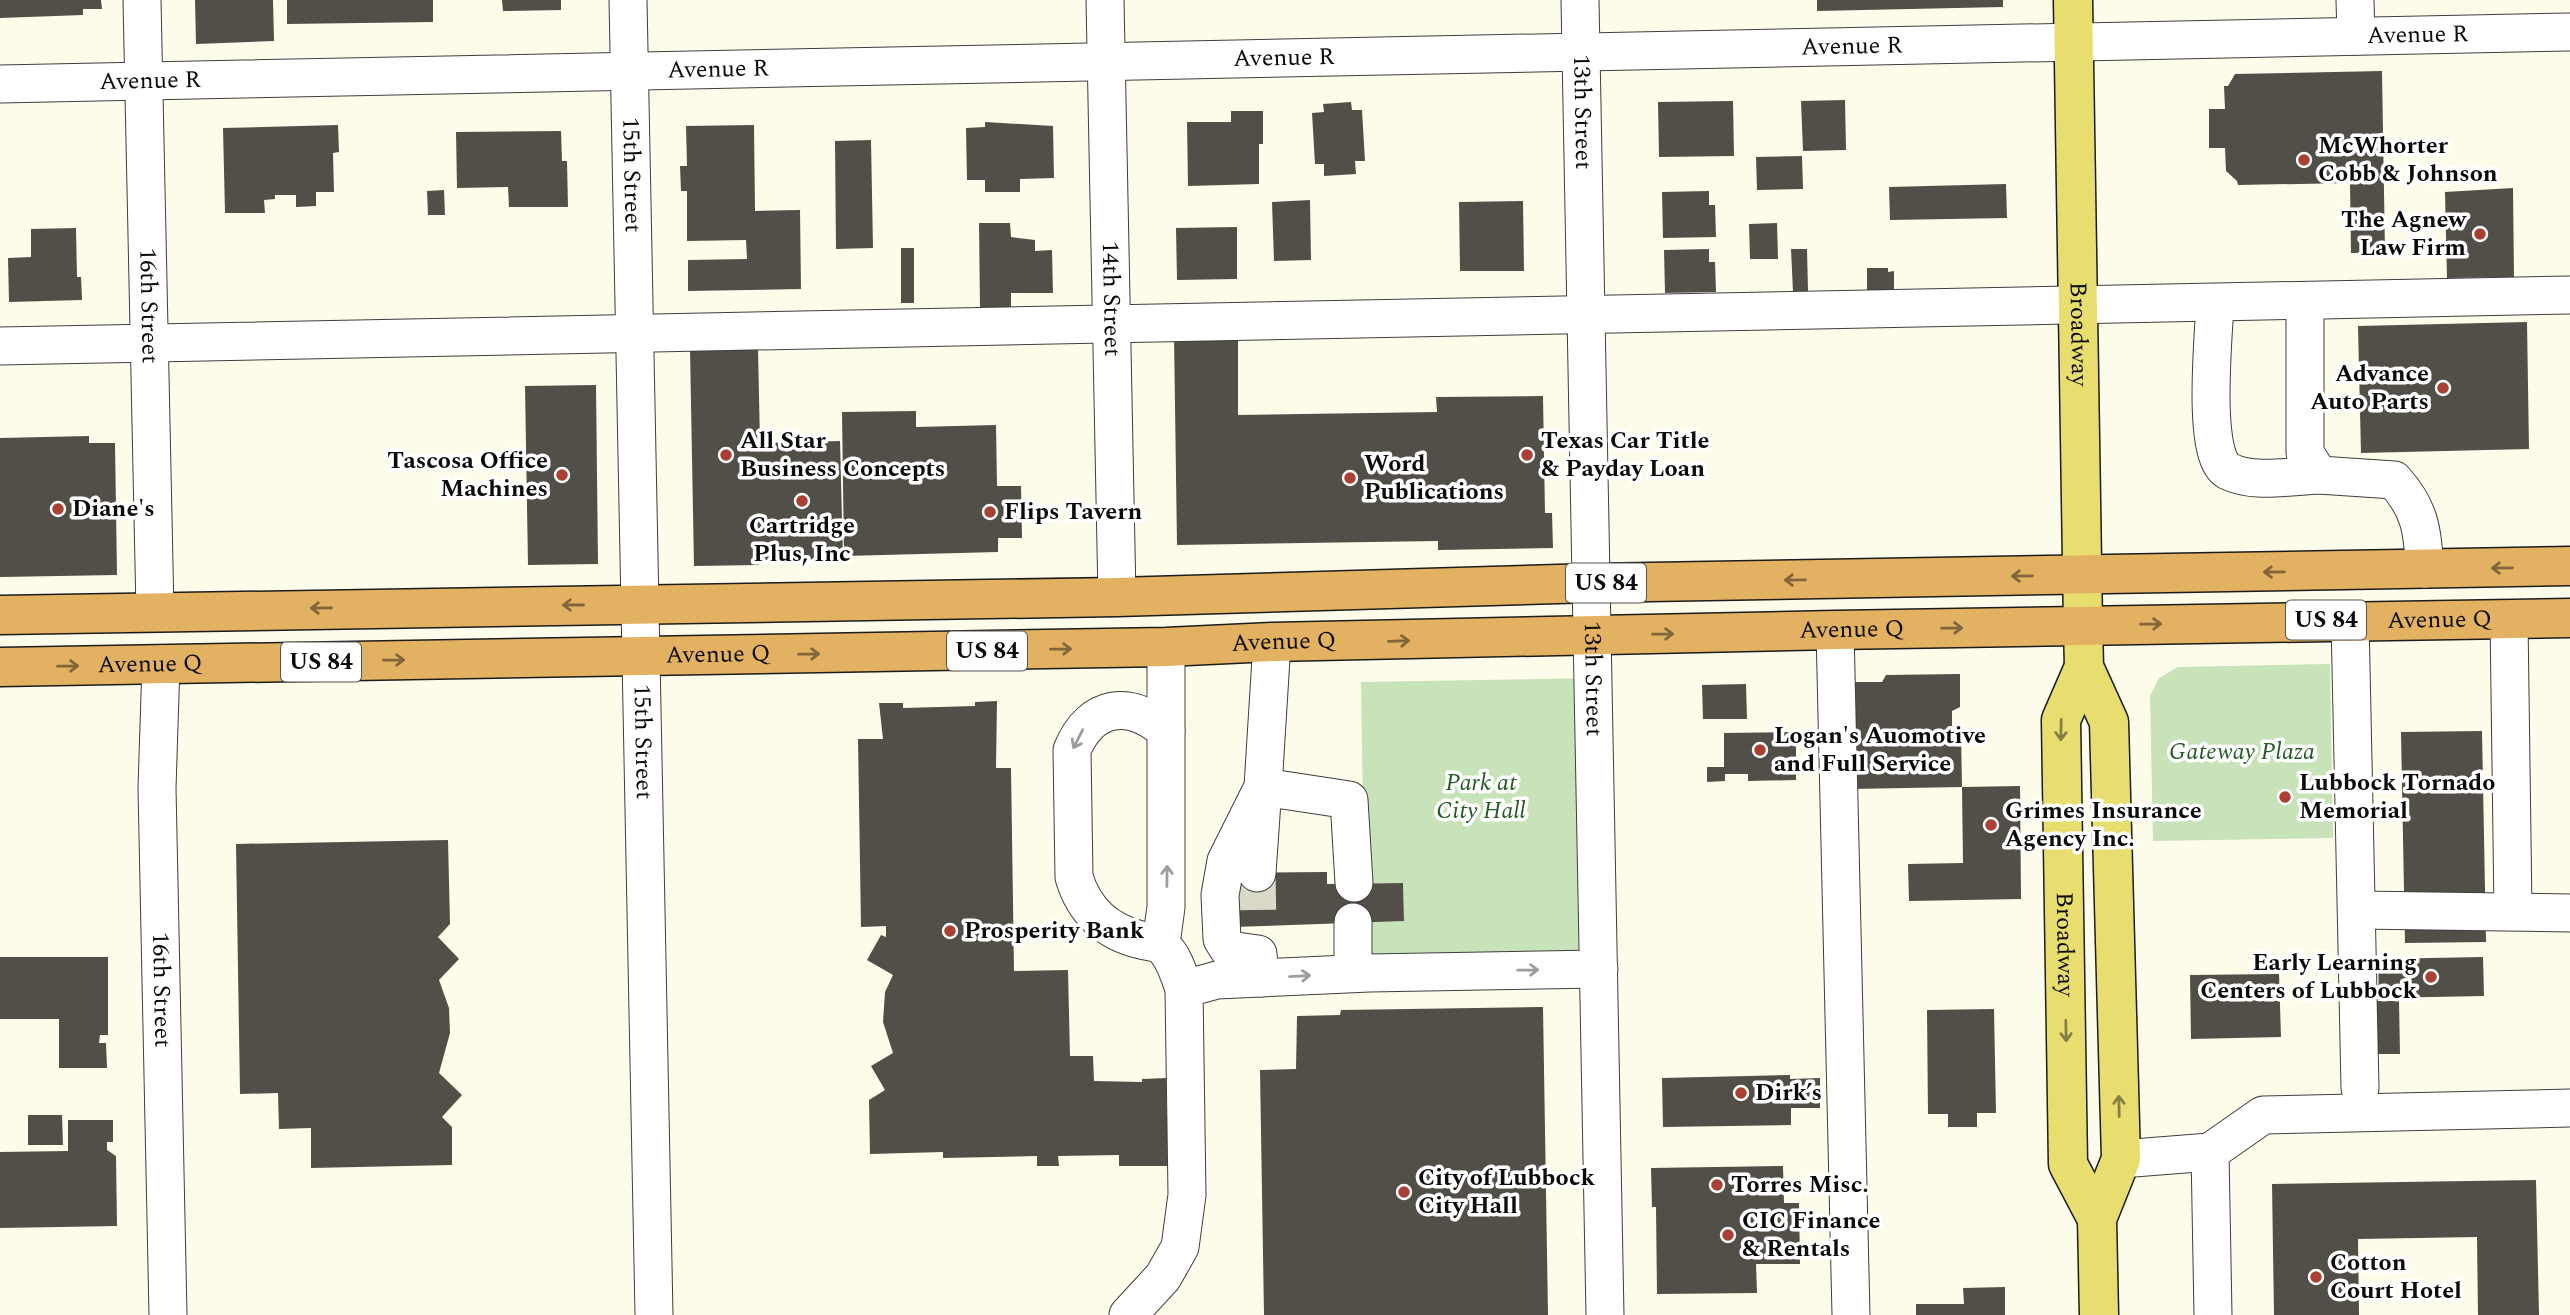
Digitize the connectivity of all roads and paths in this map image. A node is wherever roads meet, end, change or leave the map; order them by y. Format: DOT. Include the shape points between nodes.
graph roads {
  1 [pos="142,0"];
  2 [pos="628,0"];
  3 [pos="1105,0"];
  4 [pos="1580,0"];
  5 [pos="2073,0"];
  6 [pos="2355,0"];
  7 [pos="2570,32"];
  8 [pos="2356,36"];
  9 [pos="2073,41"];
  10 [pos="1581,52"];
  11 [pos="1107,61"];
  12 [pos="630,70"];
  13 [pos="144,81"];
  14 [pos="0,84"];
  15 [pos="2570,295"];
  16 [pos="2305,301"];
  17 [pos="2215,303"];
  18 [pos="2078,305"];
  19 [pos="1587,315"];
  20 [pos="1112,324"];
  21 [pos="635,334"];
  22 [pos="149,343"];
  23 [pos="0,345"];
  24 [pos="2319,475"];
  25 [pos="2570,566"];
  26 [pos="2425,569"];
  27 [pos="2082,575"];
  28 [pos="1592,583"];
  29 [pos="1117,597"];
  30 [pos="642,604"];
  31 [pos="155,611"];
  32 [pos="0,615"];
  33 [pos="2570,618"];
  34 [pos="2509,619"];
  35 [pos="2350,620"];
  36 [pos="2082,625"];
  37 [pos="1835,630"];
  38 [pos="1595,636"];
  39 [pos="1272,642"];
  40 [pos="1166,647"];
  41 [pos="643,657"];
  42 [pos="161,664"];
  43 [pos="0,667"];
  44 [pos="2084,667"];
  45 [pos="1166,731"];
  46 [pos="1263,787"];
  47 [pos="1257,873"];
  48 [pos="1354,883"];
  49 [pos="2357,910"];
  50 [pos="2514,911"];
  51 [pos="2570,913"];
  52 [pos="1353,922"];
  53 [pos="1161,944"];
  54 [pos="1259,953"];
  55 [pos="1599,969"];
  56 [pos="1353,973"];
  57 [pos="1184,989"];
  58 [pos="2360,1088"];
  59 [pos="2570,1108"];
  60 [pos="2210,1152"];
  61 [pos="2120,1158"];
  62 [pos="2096,1219"];
  63 [pos="168,1315"];
  64 [pos="654,1315"];
  65 [pos="1128,1315"];
  66 [pos="1605,1315"];
  67 [pos="1851,1315"];
  68 [pos="2099,1315"];
  69 [pos="2214,1315"];
  1 -- 13 [label="street, 16th Street"];
  2 -- 12 [label="street, 15th Street"];
  3 -- 11 [label="street, 14th Street"];
  4 -- 10 [label="street, 13th Street"];
  5 -- 9 [label="main road, Broadway"];
  6 -- 8 [label="street"];
  7 -- 8 [label="street, Avenue R"];
  8 -- 9 [label="street, Avenue R"];
  9 -- 10 [label="street, Avenue R"];
  9 -- 18 [label="main road, Broadway"];
  10 -- 11 [label="street, Avenue R"];
  10 -- 19 [label="street, 13th Street"];
  11 -- 12 [label="street, Avenue R"];
  11 -- 20 [label="street, 14th Street"];
  12 -- 13 [label="street, Avenue R"];
  12 -- 21 [label="street, 15th Street"];
  13 -- 14 [label="street, Avenue R"];
  13 -- 22 [label="street, 16th Street"];
  15 -- 16 [label="street"];
  16 -- 17 [label="street"];
  16 -- 24 [label="street" via="2305,453"];
  17 -- 18 [label="street"];
  17 -- 24 [label="street" via="2212,433 2216,456 2225,470 2246,477"];
  18 -- 19 [label="street"];
  18 -- 27 [label="main road, Broadway"];
  19 -- 20 [label="street"];
  19 -- 28 [label="street, 13th Street"];
  20 -- 21 [label="street"];
  20 -- 29 [label="street, 14th Street"];
  21 -- 22 [label="street"];
  21 -- 30 [label="street, 15th Street"];
  22 -- 23 [label="street"];
  22 -- 31 [label="street, 16th Street"];
  24 -- 26 [label="street" via="2394,480 2408,495 2421,522"];
  25 -- 26 [label="highway, Avenue Q / US 84, one-way"];
  26 -- 27 [label="highway, Avenue Q / US 84, one-way"];
  27 -- 28 [label="highway, Avenue Q / US 84, one-way"];
  27 -- 36 [label="main road, Broadway"];
  28 -- 29 [label="highway, Avenue Q / US 84"];
  28 -- 38 [label="street, 13th Street"];
  29 -- 30 [label="highway, Avenue Q / US 84"];
  30 -- 31 [label="highway, Avenue Q / US 84, one-way"];
  30 -- 41 [label="street, 15th Street"];
  31 -- 32 [label="highway, Avenue Q / US 84"];
  33 -- 34 [label="highway, Avenue Q / US 84"];
  34 -- 35 [label="highway, Avenue Q / US 84"];
  34 -- 50 [label="street"];
  36 -- 35 [label="highway, Avenue Q / US 84, one-way"];
  35 -- 49 [label="street"];
  37 -- 36 [label="highway, Avenue Q / US 84, one-way"];
  36 -- 44 [label="main road, Broadway"];
  38 -- 37 [label="highway, Avenue Q / US 84, one-way"];
  37 -- 67 [label="street"];
  39 -- 38 [label="highway, Avenue Q / US 84, one-way"];
  38 -- 55 [label="street, 13th Street"];
  39 -- 40 [label="highway, Avenue Q / US 84"];
  39 -- 46 [label="street"];
  41 -- 40 [label="highway, Avenue Q / US 84, one-way"];
  40 -- 45 [label="street"];
  42 -- 41 [label="highway, Avenue Q / US 84, one-way"];
  41 -- 64 [label="street, 15th Street"];
  43 -- 42 [label="highway, Avenue Q / US 84, one-way"];
  42 -- 63 [label="street, 16th Street" via="158,788"];
  61 -- 44 [label="main road, Broadway, one-way" via="2109,722"];
  44 -- 62 [label="main road, Broadway, one-way" via="2061,720 2068,1164"];
  53 -- 45 [label="street, one-way" via="1166,907"];
  45 -- 53 [label="street, one-way" via="1153,719 1112,710 1080,731 1072,750 1074,877 1080,896 1093,915 1114,930"];
  46 -- 47 [label="street"];
  46 -- 48 [label="street" via="1349,800"];
  46 -- 54 [label="street" via="1226,861 1220,895 1222,939 1229,950"];
  49 -- 50 [label="street"];
  49 -- 58 [label="street"];
  50 -- 51 [label="street"];
  52 -- 56 [label="street"];
  53 -- 57 [label="street"];
  54 -- 56 [label="street, one-way"];
  54 -- 57 [label="street" via="1216,980"];
  56 -- 55 [label="street, one-way"];
  55 -- 66 [label="street, 13th Street"];
  57 -- 65 [label="street" via="1187,1195 1180,1247 1163,1277"];
  59 -- 60 [label="street" via="2263,1115"];
  60 -- 61 [label="street"];
  60 -- 69 [label="street"];
  61 -- 62 [label="main road, Broadway"];
  62 -- 68 [label="main road, Broadway"];
}
